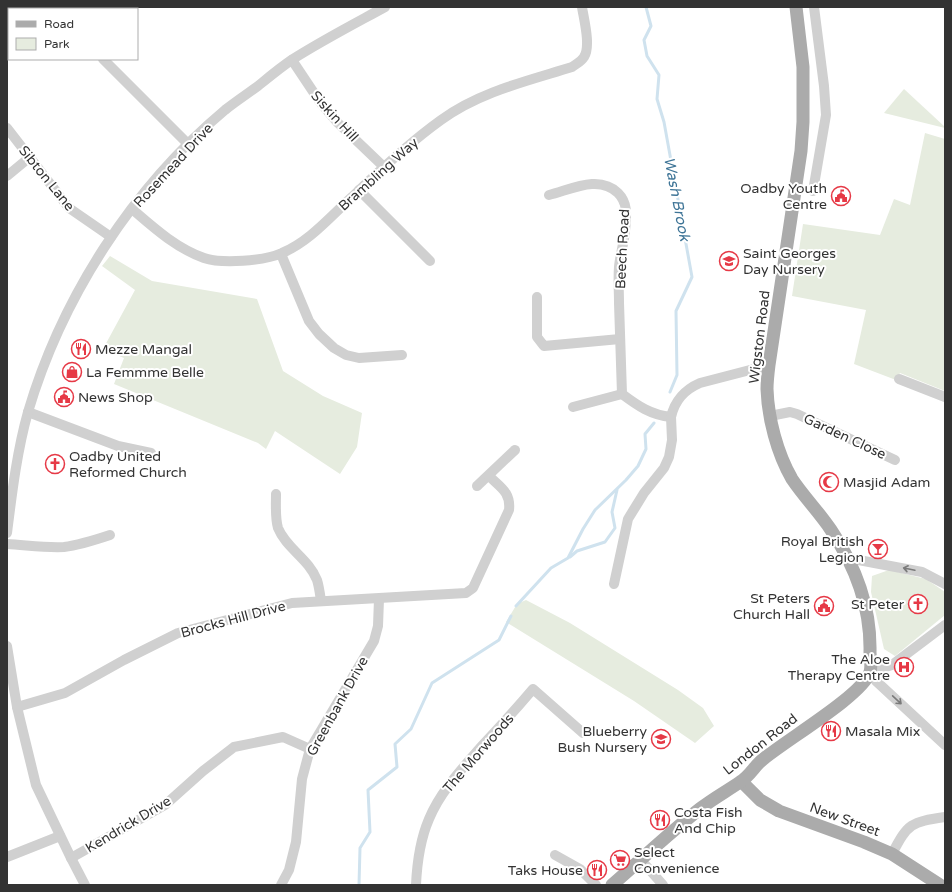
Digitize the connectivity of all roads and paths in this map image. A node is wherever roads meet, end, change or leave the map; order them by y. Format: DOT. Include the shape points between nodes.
graph roads {
  1 [pos="385,7"];
  2 [pos="582,7"];
  3 [pos="796,7"];
  4 [pos="814,7"];
  5 [pos="104,60"];
  6 [pos="292,60"];
  7 [pos="7,128"];
  8 [pos="188,144"];
  9 [pos="801,151"];
  10 [pos="819,153"];
  11 [pos="30,157"];
  12 [pos="384,167"];
  13 [pos="7,176"];
  14 [pos="359,190"];
  15 [pos="812,191"];
  16 [pos="549,195"];
  17 [pos="132,209"];
  18 [pos="111,237"];
  19 [pos="281,254"];
  20 [pos="430,261"];
  21 [pos="537,297"];
  22 [pos="620,338"];
  23 [pos="402,355"];
  24 [pos="769,366"];
  25 [pos="899,379"];
  26 [pos="622,394"];
  27 [pos="945,397"];
  28 [pos="574,407"];
  29 [pos="28,412"];
  30 [pos="770,416"];
  31 [pos="671,417"];
  32 [pos="515,450"];
  33 [pos="151,453"];
  34 [pos="895,460"];
  35 [pos="488,476"];
  36 [pos="477,486"];
  37 [pos="276,494"];
  38 [pos="7,533"];
  39 [pos="110,535"];
  40 [pos="7,544"];
  41 [pos="848,558"];
  42 [pos="614,584"];
  43 [pos="945,584"];
  44 [pos="379,599"];
  45 [pos="321,601"];
  46 [pos="945,625"];
  47 [pos="7,646"];
  48 [pos="870,672"];
  49 [pos="17,707"];
  50 [pos="583,733"];
  51 [pos="945,745"];
  52 [pos="310,749"];
  53 [pos="742,782"];
  54 [pos="945,817"];
  55 [pos="60,836"];
  56 [pos="892,854"];
  57 [pos="555,855"];
  58 [pos="7,857"];
  59 [pos="71,858"];
  60 [pos="641,860"];
  61 [pos="85,885"];
  62 [pos="281,885"];
  63 [pos="416,885"];
  64 [pos="596,885"];
  65 [pos="612,885"];
  66 [pos="663,885"];
  67 [pos="940,885"];
  1 -- 6 [label="street, Rosemead Drive"];
  2 -- 12 [label="street, Brambling Way" via="587,48 585,57 579,63 465,104 442,119"];
  3 -- 9 [label="main road, Wigston Road" via="804,67"];
  4 -- 10 [label="street" via="826,115"];
  5 -- 8 [label="street"];
  6 -- 8 [label="street, Rosemead Drive" via="225,110"];
  6 -- 12 [label="street, Siskin Hill" via="320,102 338,123"];
  7 -- 11 [label="street, Sibton Lane"];
  8 -- 17 [label="street, Rosemead Drive"];
  9 -- 10 [label="street"];
  9 -- 24 [label="main road, Wigston Road"];
  10 -- 15 [label="street"];
  11 -- 13 [label="street"];
  11 -- 18 [label="street, Sibton Lane" via="69,208"];
  12 -- 14 [label="street, Brambling Way"];
  14 -- 19 [label="street, Brambling Way" via="304,241"];
  14 -- 20 [label="street"];
  16 -- 22 [label="street, Beech Road" via="588,184 598,184 618,193 624,201 624,240 619,266"];
  17 -- 18 [label="street, Rosemead Drive"];
  17 -- 19 [label="street, Brambling Way" via="164,236 206,259 254,260"];
  18 -- 29 [label="street, Rosemead Drive" via="71,304 46,361"];
  19 -- 23 [label="street" via="309,321 334,348 346,355 359,358"];
  21 -- 22 [label="street" via="538,336 544,346"];
  22 -- 26 [label="street, Beech Road"];
  24 -- 30 [label="main road, Wigston Road" via="767,388"];
  24 -- 31 [label="street" via="700,383 690,388 677,401"];
  25 -- 27 [label="street"];
  26 -- 28 [label="street"];
  26 -- 31 [label="street" via="650,413"];
  29 -- 33 [label="street" via="118,446"];
  29 -- 38 [label="street, Rosemead Drive" via="12,491"];
  30 -- 34 [label="street, Garden Close" via="790,412 797,414"];
  30 -- 41 [label="main road, Wigston Road" via="791,477 826,522"];
  31 -- 42 [label="street" via="672,440 669,457 628,519"];
  32 -- 35 [label="street"];
  35 -- 36 [label="street"];
  35 -- 44 [label="street, Brocks Hill Drive" via="508,496 509,510 473,588 466,592"];
  37 -- 45 [label="street" via="278,528 285,540 311,569 317,580"];
  39 -- 40 [label="street" via="64,547"];
  43 -- 41 [label="street, one-way" via="922,572"];
  41 -- 48 [label="main road, Wigston Road" via="862,591 870,624"];
  44 -- 45 [label="street, Brocks Hill Drive"];
  44 -- 52 [label="street, Greenbank Drive" via="378,626 374,641"];
  45 -- 49 [label="street, Brocks Hill Drive" via="292,603 178,633 65,693"];
  46 -- 48 [label="street" via="892,665"];
  47 -- 49 [label="street"];
  48 -- 51 [label="street, one-way" via="876,681"];
  48 -- 53 [label="main road, London Road" via="837,706 761,761"];
  49 -- 55 [label="street" via="36,785"];
  50 -- 63 [label="street, The Morwoods" via="533,689 459,772 442,795 428,820 421,842"];
  52 -- 59 [label="street, Kendrick Drive" via="283,737 234,747 165,805"];
  52 -- 62 [label="street, Greenbank Drive" via="302,779 296,842 289,870"];
  53 -- 56 [label="main road, New Street" via="760,800 786,814"];
  53 -- 60 [label="main road, London Road" via="677,827"];
  54 -- 56 [label="street" via="920,821 909,827"];
  55 -- 58 [label="street"];
  55 -- 59 [label="street"];
  56 -- 67 [label="main road, New Street"];
  57 -- 64 [label="street" via="580,869"];
  59 -- 61 [label="street"];
  60 -- 65 [label="main road, London Road"];
  60 -- 66 [label="street"];
}
